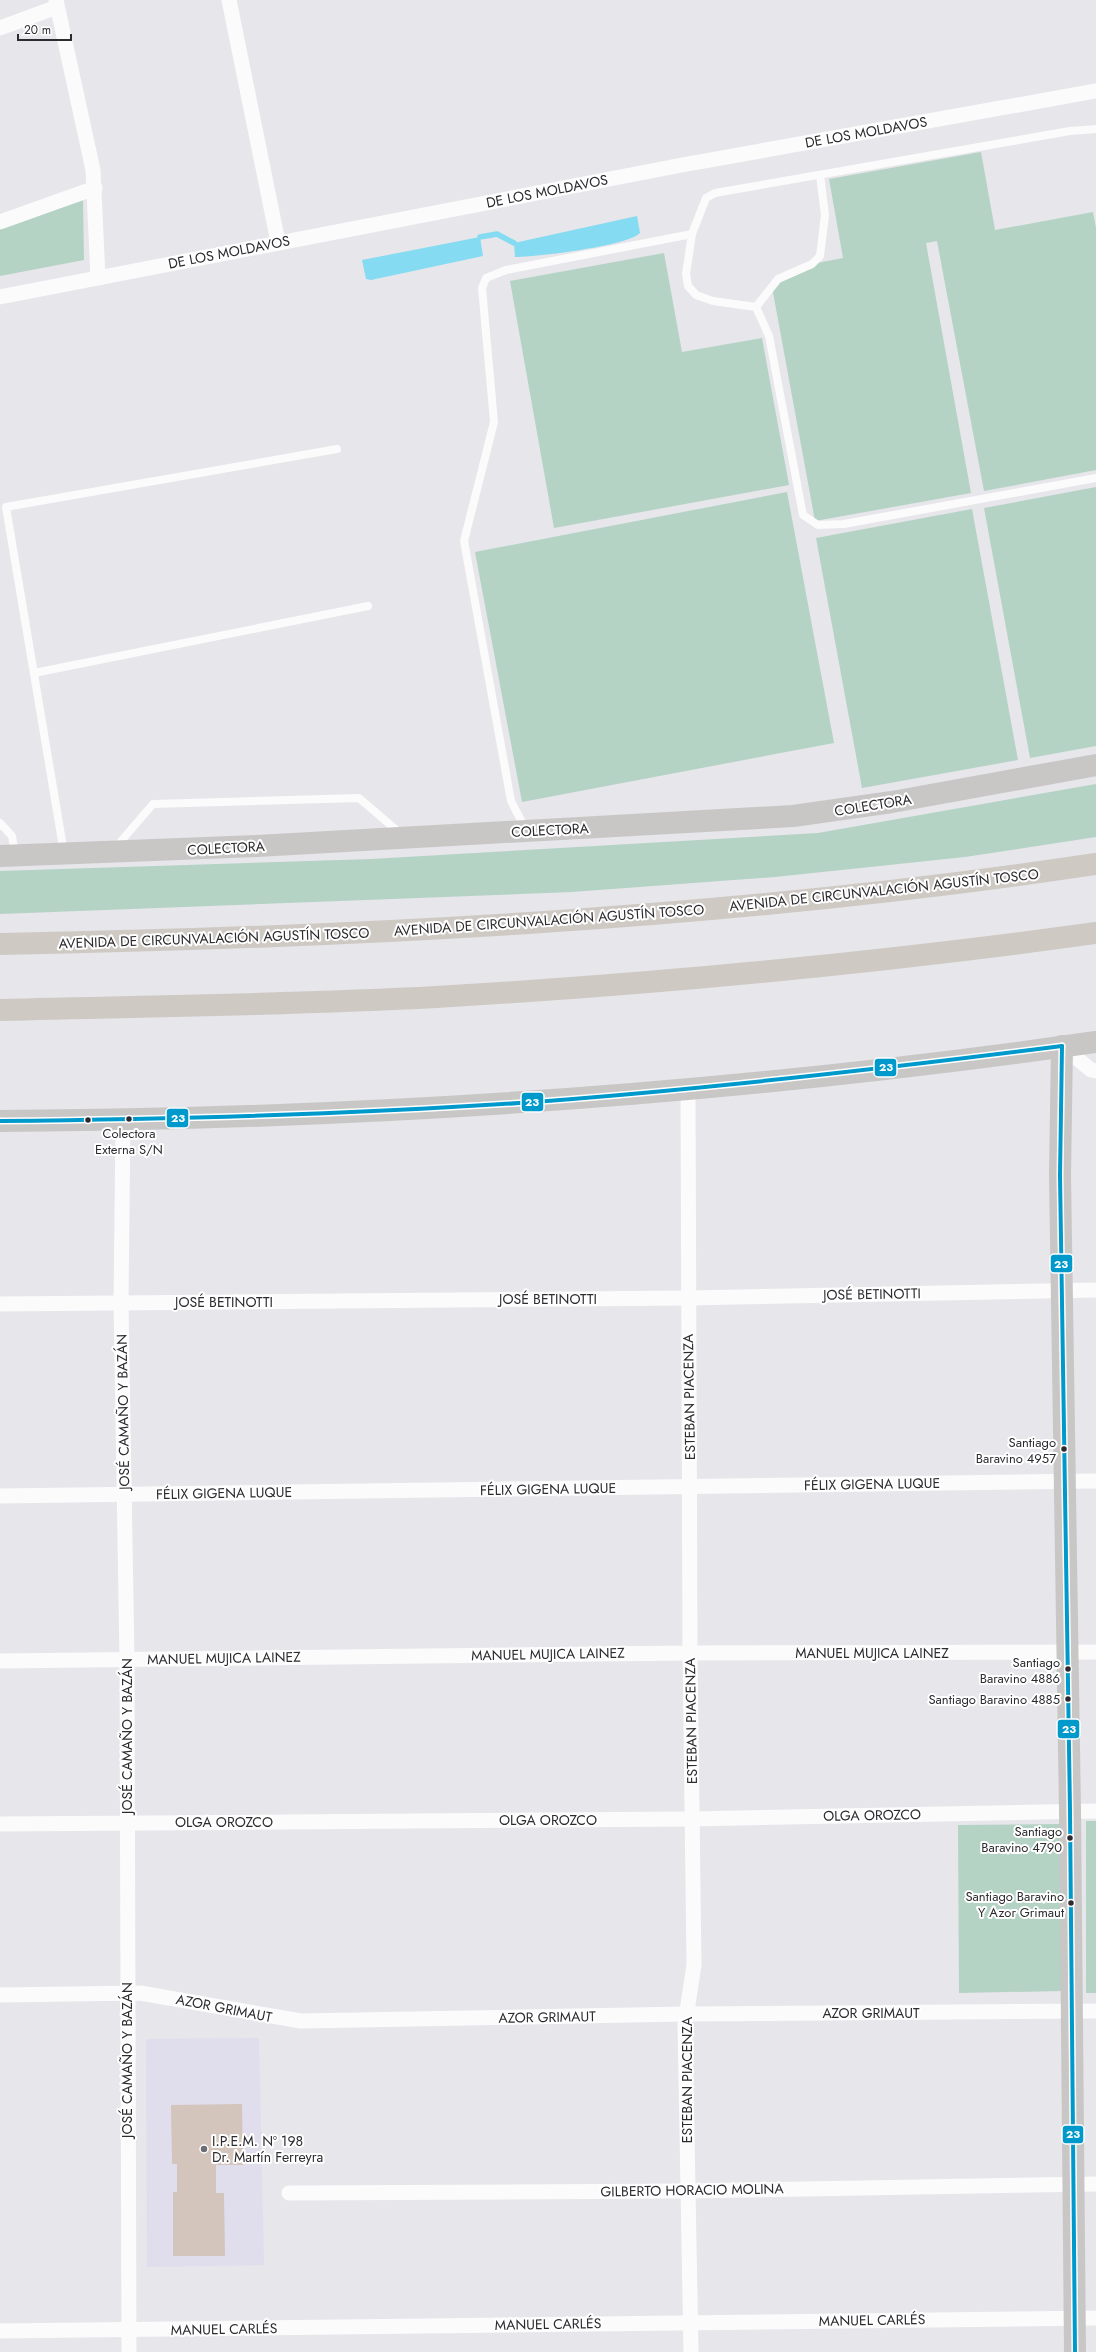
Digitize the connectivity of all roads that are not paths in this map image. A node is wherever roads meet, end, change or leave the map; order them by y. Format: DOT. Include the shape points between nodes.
graph roads {
  1 [pos="229,0"];
  2 [pos="56,4"];
  3 [pos="0,28"];
  4 [pos="1096,91"];
  5 [pos="1096,130"];
  6 [pos="820,175"];
  7 [pos="95,188"];
  8 [pos="0,222"];
  9 [pos="692,234"];
  10 [pos="278,242"];
  11 [pos="98,278"];
  12 [pos="0,297"];
  13 [pos="756,307"];
  14 [pos="337,449"];
  15 [pos="1096,478"];
  16 [pos="368,606"];
  17 [pos="34,673"];
  18 [pos="1096,766"];
  19 [pos="0,823"];
  20 [pos="526,831"];
  21 [pos="404,838"];
  22 [pos="111,853"];
  23 [pos="64,854"];
  24 [pos="8,856"];
  25 [pos="1096,864"];
  26 [pos="1096,932"];
  27 [pos="0,944"];
  28 [pos="0,1010"];
  29 [pos="1096,1042"];
  30 [pos="1062,1046"];
  31 [pos="1096,1071"];
  32 [pos="688,1089"];
  33 [pos="123,1120"];
  34 [pos="0,1121"];
  35 [pos="1062,1290"];
  36 [pos="1096,1290"];
  37 [pos="688,1298"];
  38 [pos="121,1303"];
  39 [pos="0,1304"];
  40 [pos="1065,1481"];
  41 [pos="1096,1481"];
  42 [pos="690,1487"];
  43 [pos="124,1495"];
  44 [pos="0,1496"];
  45 [pos="1068,1652"];
  46 [pos="1096,1652"];
  47 [pos="690,1653"];
  48 [pos="127,1659"];
  49 [pos="0,1661"];
  50 [pos="1096,1811"];
  51 [pos="1070,1812"];
  52 [pos="692,1819"];
  53 [pos="126,1823"];
  54 [pos="0,1824"];
  55 [pos="127,1993"];
  56 [pos="0,1994"];
  57 [pos="1070,2011"];
  58 [pos="1096,2011"];
  59 [pos="685,2014"];
  60 [pos="1096,2184"];
  61 [pos="1074,2185"];
  62 [pos="688,2191"];
  63 [pos="289,2193"];
  64 [pos="1074,2318"];
  65 [pos="1096,2318"];
  66 [pos="691,2322"];
  67 [pos="128,2330"];
  68 [pos="0,2331"];
  69 [pos="129,2352"];
  70 [pos="691,2352"];
  71 [pos="1075,2352"];
  1 -- 10 [label="street"];
  2 -- 3 [label="street"];
  2 -- 7 [label="street"];
  4 -- 10 [label="street, DE LOS MOLDAVOS" via="682,165"];
  5 -- 6 [label="lane" via="1070,130"];
  6 -- 9 [label="lane" via="715,193 706,198"];
  6 -- 13 [label="lane" via="825,214 820,256 812,264 778,279"];
  7 -- 8 [label="street"];
  7 -- 11 [label="street"];
  9 -- 13 [label="lane" via="686,274 688,286 696,295 713,301"];
  9 -- 20 [label="lane" via="506,270 486,278 482,288 494,422 464,541 511,801"];
  10 -- 11 [label="street, DE LOS MOLDAVOS"];
  11 -- 12 [label="street, DE LOS MOLDAVOS"];
  13 -- 15 [label="lane" via="769,336 803,515 818,526 844,524"];
  14 -- 17 [label="lane" via="6,507"];
  16 -- 17 [label="lane"];
  17 -- 23 [label="lane"];
  18 -- 20 [label="main road, COLECTORA" via="892,802 793,816"];
  19 -- 24 [label="lane" via="12,836"];
  20 -- 21 [label="main road, COLECTORA"];
  21 -- 22 [label="main road, COLECTORA"];
  21 -- 22 [label="lane" via="359,798 153,804"];
  22 -- 23 [label="main road, COLECTORA"];
  23 -- 24 [label="main road, COLECTORA"];
  25 -- 27 [label="highway, AVENIDA DE CIRCUNVALACIÓN AGUSTÍN TOSCO" via="874,892 551,922 280,937"];
  26 -- 28 [label="highway" via="805,968 529,991 336,1002"];
  29 -- 30 [label="main road"];
  30 -- 31 [label="street" via="1091,1070"];
  30 -- 32 [label="main road"];
  30 -- 35 [label="main road"];
  32 -- 33 [label="main road" via="461,1106"];
  32 -- 37 [label="street, ESTEBAN PIACENZA"];
  33 -- 34 [label="main road"];
  33 -- 38 [label="street, JOSÉ CAMAÑO Y BAZÁN"];
  35 -- 36 [label="street, JOSÉ BETINOTTI"];
  35 -- 37 [label="street, JOSÉ BETINOTTI"];
  35 -- 40 [label="main road"];
  37 -- 38 [label="street, JOSÉ BETINOTTI"];
  37 -- 42 [label="street, ESTEBAN PIACENZA"];
  38 -- 39 [label="street, JOSÉ BETINOTTI"];
  38 -- 43 [label="street, JOSÉ CAMAÑO Y BAZÁN"];
  40 -- 41 [label="street, FÉLIX GIGENA LUQUE"];
  40 -- 42 [label="street, FÉLIX GIGENA LUQUE"];
  40 -- 45 [label="main road"];
  42 -- 43 [label="street, FÉLIX GIGENA LUQUE"];
  42 -- 47 [label="street, ESTEBAN PIACENZA"];
  43 -- 44 [label="street, FÉLIX GIGENA LUQUE"];
  43 -- 48 [label="street, JOSÉ CAMAÑO Y BAZÁN"];
  45 -- 46 [label="street, MANUEL MUJICA LAINEZ"];
  45 -- 47 [label="street, MANUEL MUJICA LAINEZ"];
  45 -- 51 [label="main road"];
  47 -- 48 [label="street, MANUEL MUJICA LAINEZ"];
  47 -- 52 [label="street, ESTEBAN PIACENZA"];
  48 -- 49 [label="street, MANUEL MUJICA LAINEZ"];
  48 -- 53 [label="street, JOSÉ CAMAÑO Y BAZÁN"];
  50 -- 51 [label="street, OLGA OROZCO"];
  51 -- 52 [label="street, OLGA OROZCO"];
  51 -- 57 [label="main road"];
  52 -- 53 [label="street, OLGA OROZCO"];
  52 -- 59 [label="street, ESTEBAN PIACENZA" via="694,1965"];
  53 -- 54 [label="street, OLGA OROZCO"];
  53 -- 55 [label="street, JOSÉ CAMAÑO Y BAZÁN"];
  55 -- 56 [label="street, AZOR GRIMAUT"];
  55 -- 59 [label="street, AZOR GRIMAUT" via="152,1994 301,2021"];
  55 -- 67 [label="street, JOSÉ CAMAÑO Y BAZÁN"];
  57 -- 58 [label="street, AZOR GRIMAUT"];
  57 -- 59 [label="street, AZOR GRIMAUT"];
  57 -- 61 [label="main road"];
  59 -- 62 [label="street, ESTEBAN PIACENZA"];
  60 -- 61 [label="street, GILBERTO HORACIO MOLINA"];
  61 -- 62 [label="street, GILBERTO HORACIO MOLINA"];
  61 -- 64 [label="main road"];
  62 -- 63 [label="street, GILBERTO HORACIO MOLINA"];
  62 -- 66 [label="street, ESTEBAN PIACENZA"];
  64 -- 65 [label="street, MANUEL CARLÉS"];
  64 -- 66 [label="street, MANUEL CARLÉS"];
  64 -- 71 [label="main road"];
  66 -- 67 [label="street, MANUEL CARLÉS"];
  66 -- 70 [label="street, ESTEBAN PIACENZA"];
  67 -- 68 [label="street, MANUEL CARLÉS"];
  67 -- 69 [label="street, JOSÉ CAMAÑO Y BAZÁN"];
}
